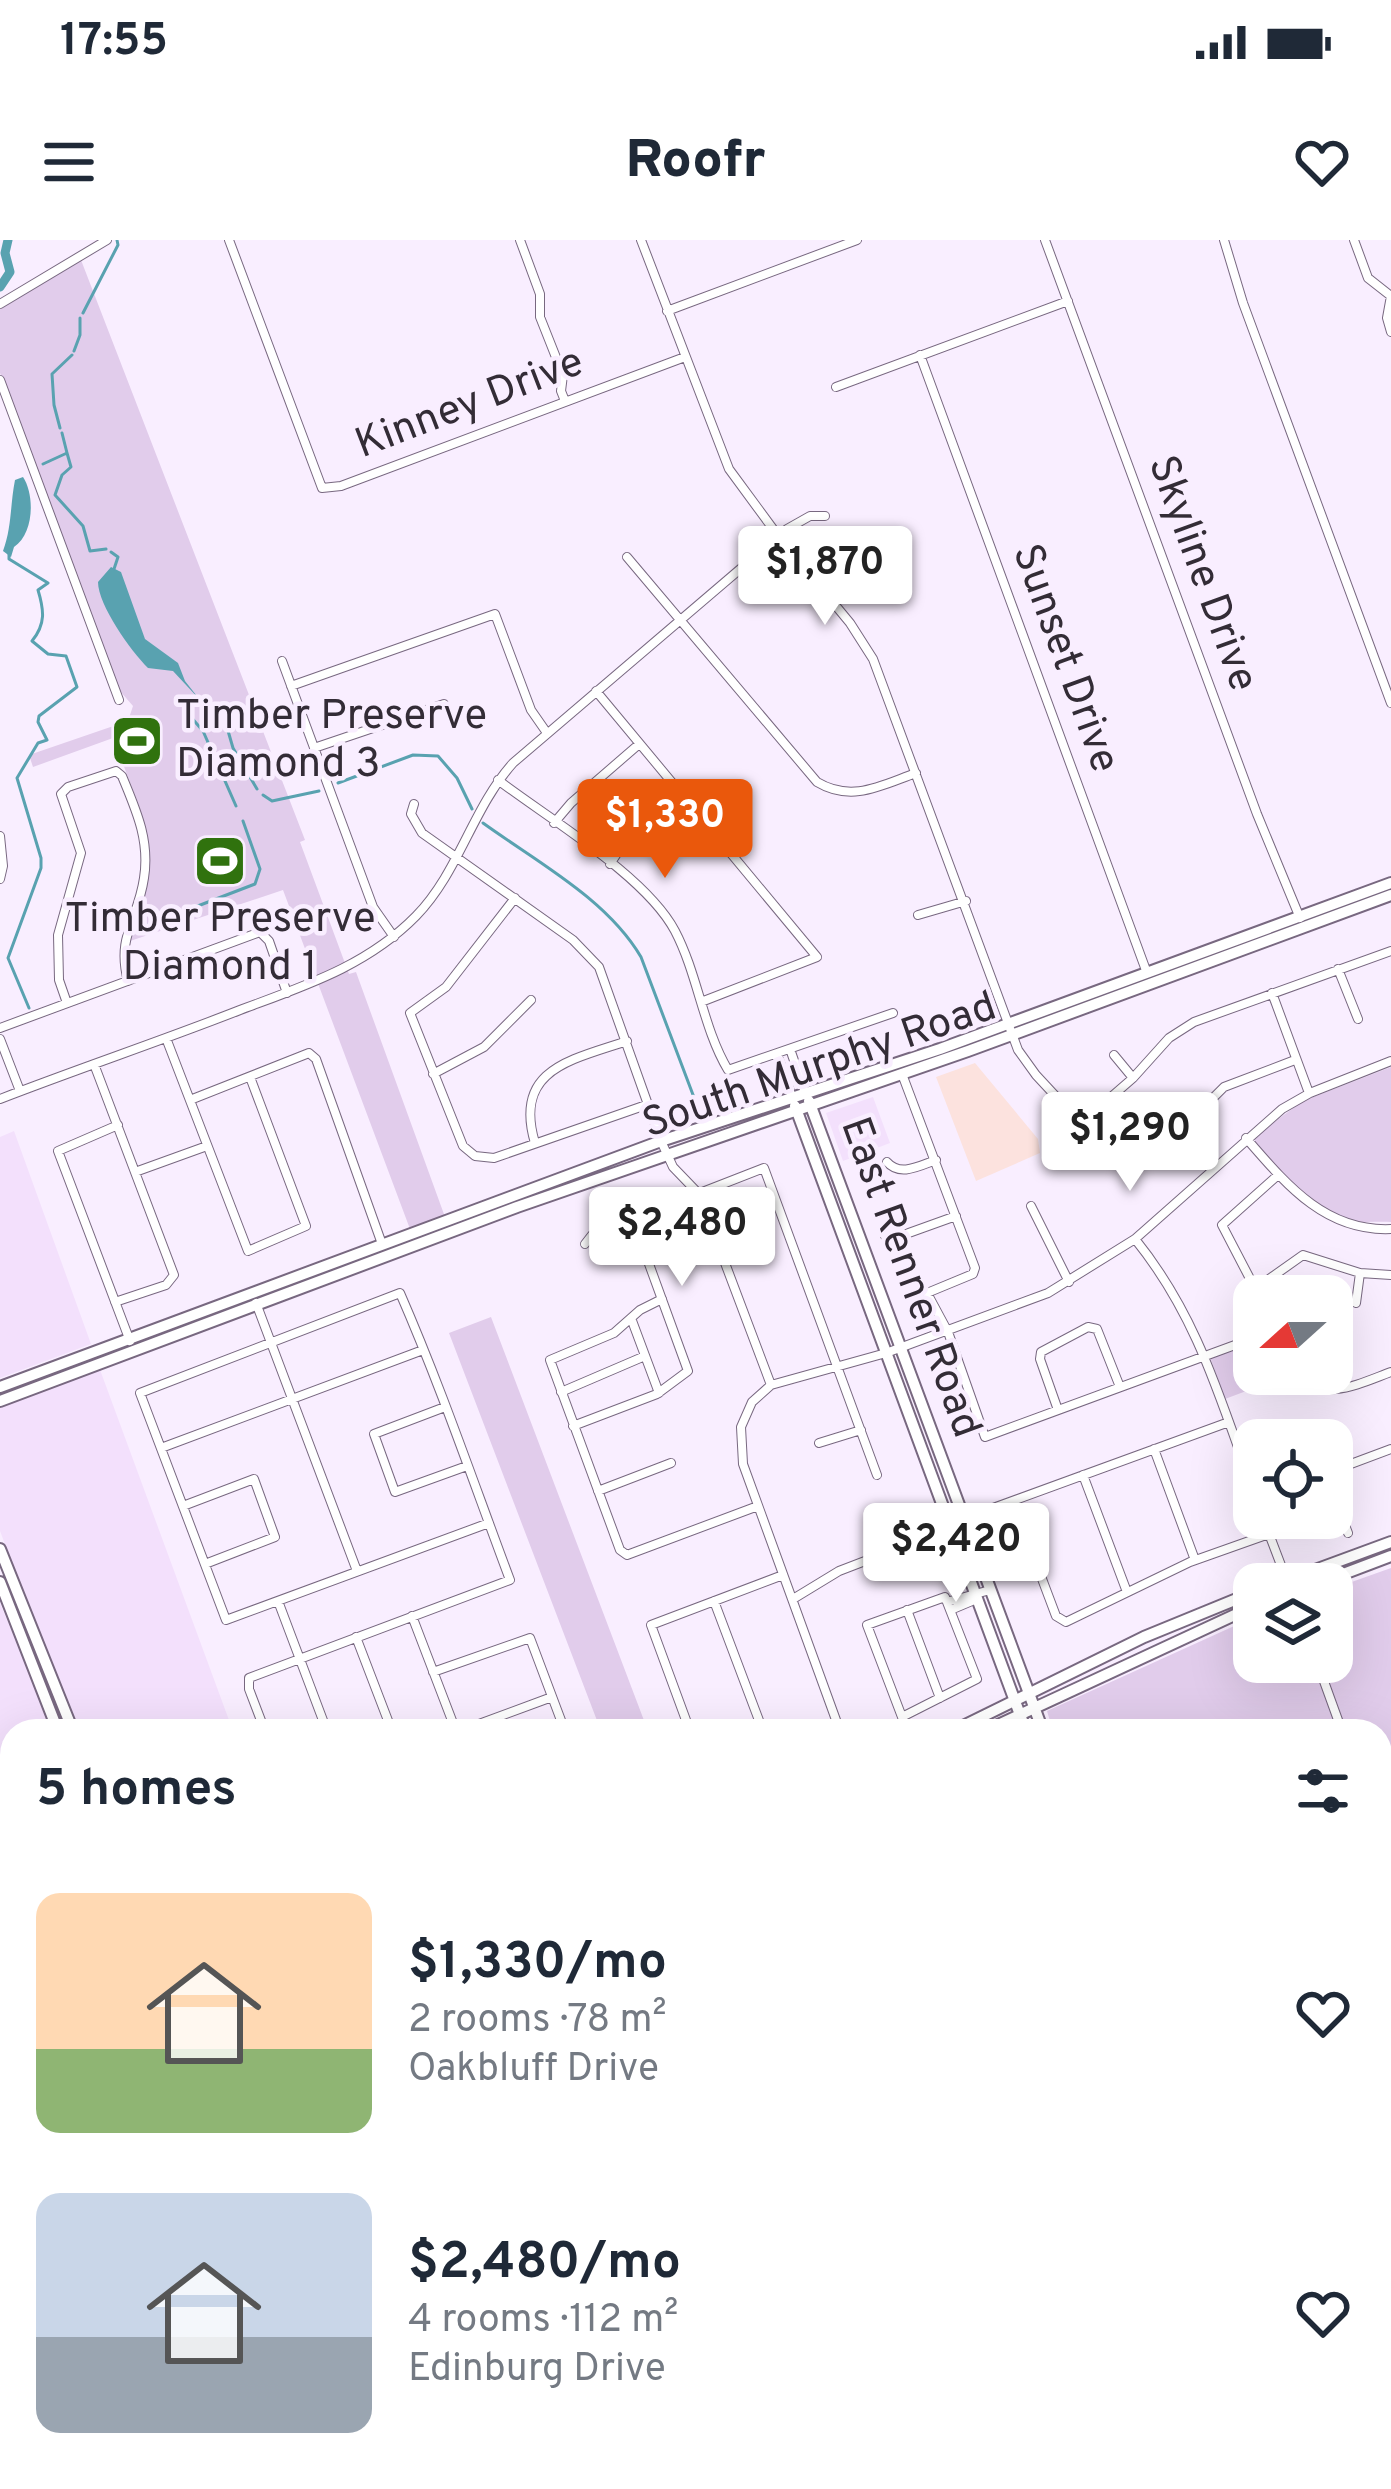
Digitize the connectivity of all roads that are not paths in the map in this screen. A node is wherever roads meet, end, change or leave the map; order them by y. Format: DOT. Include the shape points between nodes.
graph roads {
  1 [pos="107,240"];
  2 [pos="230,240"];
  3 [pos="520,240"];
  4 [pos="641,240"];
  5 [pos="857,240"];
  6 [pos="1045,240"];
  7 [pos="1224,240"];
  8 [pos="1354,240"];
  9 [pos="1391,296"];
  10 [pos="1068,301"];
  11 [pos="0,304"];
  12 [pos="667,310"];
  13 [pos="1391,332"];
  14 [pos="920,355"];
  15 [pos="685,358"];
  16 [pos="0,380"];
  17 [pos="836,387"];
  18 [pos="565,401"];
  19 [pos="825,516"];
  20 [pos="778,537"];
  21 [pos="627,557"];
  22 [pos="679,619"];
  23 [pos="282,662"];
  24 [pos="291,686"];
  25 [pos="596,691"];
  26 [pos="118,700"];
  27 [pos="1391,703"];
  28 [pos="444,704"];
  29 [pos="547,733"];
  30 [pos="638,745"];
  31 [pos="314,748"];
  32 [pos="916,773"];
  33 [pos="498,780"];
  34 [pos="684,797"];
  35 [pos="414,804"];
  36 [pos="554,823"];
  37 [pos="0,836"];
  38 [pos="457,858"];
  39 [pos="610,863"];
  40 [pos="0,879"];
  41 [pos="1391,883"];
  42 [pos="1391,895"];
  43 [pos="515,898"];
  44 [pos="966,901"];
  45 [pos="918,916"];
  46 [pos="1302,922"];
  47 [pos="394,937"];
  48 [pos="1391,951"];
  49 [pos="1338,969"];
  50 [pos="1149,978"];
  51 [pos="128,981"];
  52 [pos="287,993"];
  53 [pos="1272,993"];
  54 [pos="530,1000"];
  55 [pos="701,1002"];
  56 [pos="67,1004"];
  57 [pos="893,1013"];
  58 [pos="1358,1019"];
  59 [pos="0,1028"];
  60 [pos="1011,1029"];
  61 [pos="166,1038"];
  62 [pos="0,1039"];
  63 [pos="627,1041"];
  64 [pos="790,1049"];
  65 [pos="777,1054"];
  66 [pos="1114,1055"];
  67 [pos="1295,1060"];
  68 [pos="1391,1060"];
  69 [pos="94,1064"];
  70 [pos="433,1073"];
  71 [pos="902,1074"];
  72 [pos="250,1077"];
  73 [pos="1133,1078"];
  74 [pos="20,1091"];
  75 [pos="1310,1093"];
  76 [pos="807,1098"];
  77 [pos="0,1099"];
  78 [pos="190,1100"];
  79 [pos="794,1103"];
  80 [pos="649,1104"];
  81 [pos="1080,1124"];
  82 [pos="118,1125"];
  83 [pos="1246,1138"];
  84 [pos="535,1143"];
  85 [pos="207,1146"];
  86 [pos="664,1148"];
  87 [pos="936,1160"];
  88 [pos="886,1162"];
  89 [pos="135,1172"];
  90 [pos="1278,1175"];
  91 [pos="699,1194"];
  92 [pos="1031,1206"];
  93 [pos="956,1216"];
  94 [pos="633,1220"];
  95 [pos="1391,1229"];
  96 [pos="885,1236"];
  97 [pos="1135,1238"];
  98 [pos="585,1244"];
  99 [pos="384,1250"];
  100 [pos="1360,1273"];
  101 [pos="1248,1275"];
  102 [pos="1276,1275"];
  103 [pos="1391,1275"];
  104 [pos="1069,1282"];
  105 [pos="254,1299"];
  106 [pos="662,1299"];
  107 [pos="115,1302"];
  108 [pos="1356,1303"];
  109 [pos="631,1318"];
  110 [pos="947,1332"];
  111 [pos="128,1338"];
  112 [pos="271,1343"];
  113 [pos="1233,1346"];
  114 [pos="901,1348"];
  115 [pos="423,1350"];
  116 [pos="134,1351"];
  117 [pos="886,1353"];
  118 [pos="645,1356"];
  119 [pos="1205,1356"];
  120 [pos="837,1365"];
  121 [pos="60,1371"];
  122 [pos="1391,1372"];
  123 [pos="771,1384"];
  124 [pos="1353,1385"];
  125 [pos="1120,1387"];
  126 [pos="5,1392"];
  127 [pos="561,1392"];
  128 [pos="659,1393"];
  129 [pos="292,1399"];
  130 [pos="445,1406"];
  131 [pos="1058,1410"];
  132 [pos="1228,1422"];
  133 [pos="573,1426"];
  134 [pos="861,1430"];
  135 [pos="1233,1435"];
  136 [pos="819,1443"];
  137 [pos="161,1448"];
  138 [pos="1154,1449"];
  139 [pos="1391,1449"];
  140 [pos="670,1463"];
  141 [pos="1353,1463"];
  142 [pos="467,1466"];
  143 [pos="878,1474"];
  144 [pos="1083,1474"];
  145 [pos="598,1491"];
  146 [pos="1013,1502"];
  147 [pos="183,1506"];
  148 [pos="758,1506"];
  149 [pos="489,1523"];
  150 [pos="965,1523"];
  151 [pos="951,1528"];
  152 [pos="1255,1539"];
  153 [pos="1391,1542"];
  154 [pos="0,1549"];
  155 [pos="1391,1556"];
  156 [pos="1195,1560"];
  157 [pos="1336,1563"];
  158 [pos="205,1564"];
  159 [pos="1353,1570"];
  160 [pos="357,1571"];
  161 [pos="783,1575"];
  162 [pos="0,1582"];
  163 [pos="990,1589"];
  164 [pos="1127,1592"];
  165 [pos="975,1595"];
  166 [pos="793,1599"];
  167 [pos="14,1600"];
  168 [pos="278,1601"];
  169 [pos="714,1601"];
  170 [pos="1233,1601"];
  171 [pos="950,1602"];
  172 [pos="907,1610"];
  173 [pos="1233,1615"];
  174 [pos="412,1616"];
  175 [pos="1158,1631"];
  176 [pos="356,1636"];
  177 [pos="1166,1645"];
  178 [pos="300,1658"];
  179 [pos="434,1672"];
  180 [pos="1325,1683"];
  181 [pos="552,1697"];
  182 [pos="940,1698"];
  183 [pos="1032,1700"];
  184 [pos="1017,1707"];
  185 [pos="902,1717"];
  186 [pos="54,1719"];
  187 [pos="68,1719"];
  188 [pos="261,1719"];
  189 [pos="323,1719"];
  190 [pos="387,1719"];
  191 [pos="453,1719"];
  192 [pos="491,1719"];
  193 [pos="560,1719"];
  194 [pos="686,1719"];
  195 [pos="758,1719"];
  196 [pos="836,1719"];
  197 [pos="985,1719"];
  198 [pos="1004,1719"];
  199 [pos="1021,1719"];
  200 [pos="1039,1719"];
  201 [pos="1338,1719"];
  1 -- 11 [label="street"];
  2 -- 18 [label="street, Kinney Drive" via="322,488"];
  3 -- 18 [label="street"];
  4 -- 12 [label="street"];
  5 -- 12 [label="street"];
  6 -- 10 [label="street, Skyline Drive"];
  7 -- 27 [label="street"];
  8 -- 9 [label="street" via="1368,278"];
  9 -- 13 [label="street"];
  10 -- 14 [label="street"];
  10 -- 46 [label="street, Skyline Drive"];
  12 -- 15 [label="street"];
  14 -- 17 [label="street"];
  14 -- 50 [label="street, Sunset Drive"];
  15 -- 18 [label="street, Kinney Drive"];
  15 -- 20 [label="street" via="729,470"];
  16 -- 26 [label="street"];
  19 -- 20 [label="street" via="801,520"];
  20 -- 22 [label="street"];
  20 -- 32 [label="street" via="864,644"];
  21 -- 22 [label="street"];
  22 -- 25 [label="street"];
  22 -- 32 [label="street" via="823,786 856,794"];
  23 -- 24 [label="street"];
  24 -- 29 [label="street" via="495,614"];
  24 -- 31 [label="street"];
  25 -- 29 [label="street"];
  25 -- 30 [label="street"];
  28 -- 31 [label="street"];
  29 -- 33 [label="street"];
  30 -- 34 [label="street"];
  30 -- 36 [label="street"];
  31 -- 47 [label="street" via="374,907"];
  32 -- 44 [label="street"];
  33 -- 36 [label="street"];
  33 -- 38 [label="street"];
  34 -- 39 [label="street"];
  34 -- 55 [label="street" via="817,957"];
  35 -- 38 [label="street" via="422,833"];
  36 -- 39 [label="street"];
  37 -- 40 [label="street"];
  38 -- 43 [label="street"];
  38 -- 47 [label="street"];
  39 -- 55 [label="street" via="671,925"];
  41 -- 46 [label="main road, South Murphy Road"];
  42 -- 46 [label="main road, South Murphy Road"];
  43 -- 63 [label="street" via="599,967"];
  43 -- 70 [label="street" via="446,987 412,1010"];
  44 -- 45 [label="street"];
  44 -- 60 [label="street"];
  46 -- 50 [label="main road, South Murphy Road"];
  47 -- 52 [label="street"];
  48 -- 49 [label="street"];
  49 -- 53 [label="street"];
  49 -- 58 [label="street"];
  50 -- 60 [label="main road, South Murphy Road"];
  51 -- 52 [label="street" via="263,933"];
  51 -- 56 [label="street"];
  51 -- 56 [label="street" via="122,948 143,884 145,847 119,772 61,794 81,853 58,935"];
  52 -- 61 [label="street"];
  53 -- 67 [label="street"];
  53 -- 73 [label="street" via="1181,1029"];
  54 -- 70 [label="street" via="484,1047"];
  55 -- 65 [label="street" via="728,1070"];
  56 -- 59 [label="street"];
  57 -- 64 [label="street"];
  60 -- 71 [label="main road, South Murphy Road"];
  60 -- 76 [label="main road, South Murphy Road"];
  60 -- 81 [label="street" via="1027,1065"];
  61 -- 69 [label="street"];
  61 -- 78 [label="street"];
  62 -- 74 [label="street"];
  63 -- 80 [label="street"];
  63 -- 84 [label="street" via="545,1074 529,1111"];
  64 -- 65 [label="street"];
  64 -- 76 [label="street, East Renner Road"];
  65 -- 79 [label="street, East Renner Road"];
  66 -- 73 [label="street"];
  67 -- 75 [label="street"];
  67 -- 81 [label="street" via="1224,1087 1129,1172"];
  68 -- 75 [label="street"];
  69 -- 74 [label="street"];
  69 -- 82 [label="street"];
  70 -- 84 [label="street" via="463,1146 476,1156"];
  71 -- 76 [label="main road, South Murphy Road"];
  71 -- 87 [label="street"];
  72 -- 78 [label="street"];
  72 -- 85 [label="street" via="307,1226 248,1251"];
  72 -- 99 [label="street" via="305,1054 316,1059"];
  73 -- 81 [label="street"];
  74 -- 77 [label="street"];
  75 -- 83 [label="street"];
  76 -- 79 [label="main road, South Murphy Road"];
  76 -- 114 [label="main road, East Renner Road"];
  78 -- 85 [label="street"];
  79 -- 86 [label="main road, South Murphy Road"];
  79 -- 117 [label="main road, East Renner Road"];
  80 -- 84 [label="street"];
  80 -- 86 [label="street"];
  82 -- 89 [label="street"];
  82 -- 107 [label="street" via="58,1150"];
  83 -- 90 [label="street"];
  83 -- 97 [label="street"];
  85 -- 89 [label="street"];
  86 -- 91 [label="street"];
  86 -- 99 [label="main road, South Murphy Road"];
  87 -- 88 [label="street" via="904,1170"];
  87 -- 93 [label="street"];
  89 -- 107 [label="street" via="172,1281"];
  90 -- 95 [label="street" via="1331,1217"];
  90 -- 101 [label="street" via="1222,1225"];
  91 -- 94 [label="street"];
  91 -- 120 [label="street" via="764,1168"];
  91 -- 123 [label="street"];
  92 -- 104 [label="street"];
  93 -- 96 [label="street"];
  93 -- 110 [label="street" via="975,1268 927,1293"];
  94 -- 98 [label="street"];
  94 -- 106 [label="street"];
  97 -- 104 [label="street"];
  97 -- 119 [label="street" via="1177,1294"];
  99 -- 105 [label="main road, South Murphy Road"];
  100 -- 102 [label="street" via="1297,1256"];
  100 -- 103 [label="street"];
  100 -- 108 [label="street"];
  104 -- 110 [label="street"];
  105 -- 111 [label="main road, South Murphy Road"];
  105 -- 112 [label="street"];
  105 -- 116 [label="main road, South Murphy Road"];
  106 -- 109 [label="street"];
  106 -- 128 [label="street" via="688,1371"];
  107 -- 111 [label="street"];
  109 -- 118 [label="street"];
  109 -- 127 [label="street" via="550,1360"];
  110 -- 114 [label="street"];
  110 -- 131 [label="street" via="986,1437"];
  111 -- 116 [label="street"];
  111 -- 121 [label="main road, South Murphy Road"];
  112 -- 115 [label="street" via="400,1293"];
  112 -- 129 [label="street"];
  112 -- 137 [label="street" via="140,1393"];
  113 -- 119 [label="street"];
  114 -- 117 [label="street"];
  114 -- 150 [label="main road, East Renner Road"];
  115 -- 129 [label="street"];
  115 -- 130 [label="street"];
  116 -- 121 [label="main road, South Murphy Road"];
  117 -- 120 [label="street"];
  117 -- 151 [label="main road, East Renner Road"];
  118 -- 127 [label="street"];
  118 -- 128 [label="street"];
  119 -- 125 [label="street"];
  119 -- 132 [label="street"];
  120 -- 123 [label="street"];
  120 -- 134 [label="street"];
  121 -- 126 [label="main road, South Murphy Road"];
  122 -- 124 [label="street"];
  123 -- 148 [label="street" via="741,1427"];
  125 -- 131 [label="street"];
  125 -- 131 [label="street" via="1102,1336 1088,1327 1041,1352"];
  127 -- 133 [label="street"];
  128 -- 133 [label="street"];
  129 -- 137 [label="street"];
  129 -- 160 [label="street"];
  130 -- 142 [label="street"];
  130 -- 142 [label="street" via="374,1434 395,1492"];
  132 -- 135 [label="street"];
  132 -- 138 [label="street"];
  133 -- 145 [label="street"];
  134 -- 136 [label="street"];
  134 -- 143 [label="street"];
  137 -- 147 [label="street"];
  138 -- 144 [label="street"];
  138 -- 156 [label="street"];
  139 -- 141 [label="street"];
  140 -- 145 [label="street"];
  142 -- 149 [label="street"];
  144 -- 146 [label="street"];
  144 -- 164 [label="street"];
  145 -- 148 [label="street" via="622,1555"];
  146 -- 150 [label="street"];
  146 -- 164 [label="street" via="1062,1621"];
  147 -- 158 [label="street"];
  147 -- 158 [label="street" via="254,1479 275,1537"];
  148 -- 161 [label="street"];
  149 -- 160 [label="street"];
  149 -- 174 [label="street" via="510,1580"];
  150 -- 151 [label="street"];
  150 -- 163 [label="main road, East Renner Road"];
  151 -- 165 [label="main road, East Renner Road"];
  151 -- 166 [label="street" via="839,1571"];
  152 -- 156 [label="street"];
  153 -- 157 [label="main road"];
  154 -- 167 [label="main road"];
  155 -- 159 [label="main road"];
  156 -- 164 [label="street"];
  158 -- 168 [label="street" via="226,1620"];
  160 -- 168 [label="street"];
  161 -- 166 [label="street"];
  161 -- 169 [label="street"];
  162 -- 167 [label="main road"];
  163 -- 165 [label="street"];
  163 -- 183 [label="main road, East Renner Road"];
  165 -- 171 [label="street"];
  165 -- 184 [label="main road, East Renner Road"];
  166 -- 196 [label="street"];
  167 -- 186 [label="main road"];
  167 -- 187 [label="main road"];
  168 -- 178 [label="street"];
  169 -- 194 [label="street" via="651,1625"];
  169 -- 195 [label="street"];
  170 -- 175 [label="main road"];
  171 -- 172 [label="street"];
  171 -- 182 [label="street" via="976,1680"];
  172 -- 182 [label="street"];
  172 -- 185 [label="street" via="867,1625"];
  173 -- 177 [label="main road"];
  174 -- 176 [label="street"];
  174 -- 179 [label="street"];
  175 -- 177 [label="main road"];
  175 -- 183 [label="main road"];
  176 -- 178 [label="street"];
  176 -- 190 [label="street"];
  177 -- 183 [label="main road"];
  178 -- 188 [label="street" via="249,1678"];
  178 -- 189 [label="street"];
  179 -- 181 [label="street" via="530,1638"];
  179 -- 191 [label="street"];
  180 -- 201 [label="street"];
  181 -- 192 [label="street"];
  181 -- 193 [label="street"];
  182 -- 185 [label="street"];
  183 -- 184 [label="main road"];
  183 -- 200 [label="main road, East Renner Road"];
  184 -- 197 [label="main road"];
  184 -- 198 [label="main road"];
  184 -- 199 [label="main road, East Renner Road"];
}
